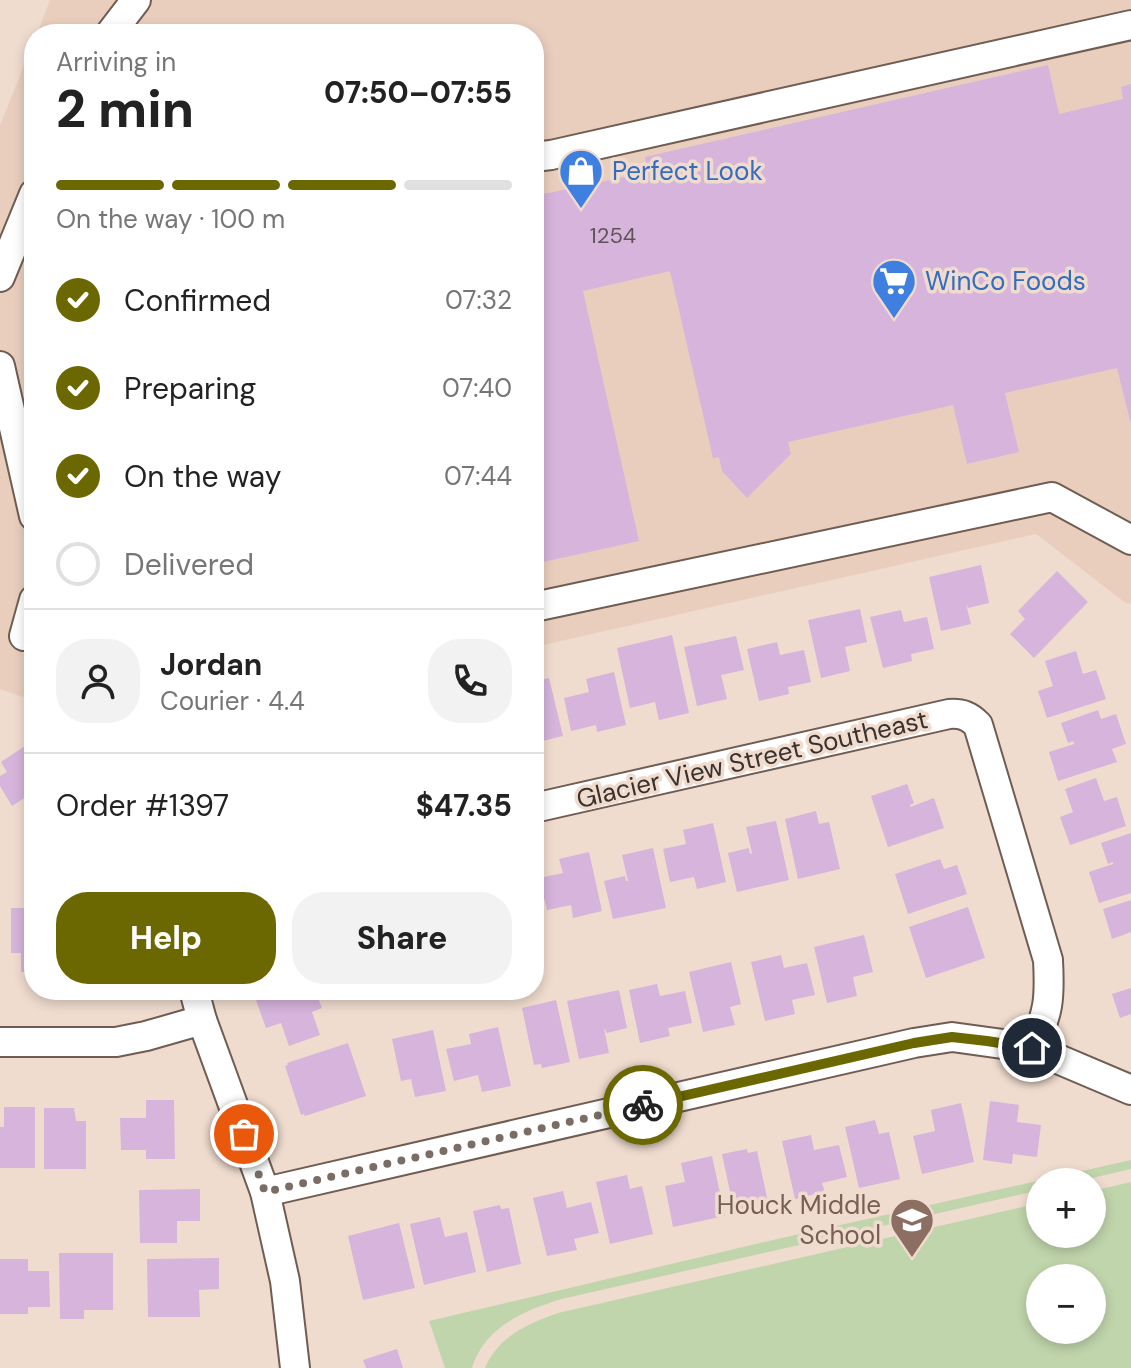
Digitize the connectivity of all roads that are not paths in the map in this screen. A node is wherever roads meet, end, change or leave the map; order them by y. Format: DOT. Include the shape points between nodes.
graph roads {
  1 [pos="136,0"];
  2 [pos="118,24"];
  3 [pos="1131,25"];
  4 [pos="544,156"];
  5 [pos="24,228"];
  6 [pos="14,261"];
  7 [pos="0,366"];
  8 [pos="24,472"];
  9 [pos="1131,540"];
  10 [pos="544,605"];
  11 [pos="544,806"];
  12 [pos="197,1000"];
  13 [pos="202,1020"];
  14 [pos="0,1042"];
  15 [pos="1032,1048"];
  16 [pos="1131,1090"];
  17 [pos="265,1192"];
  18 [pos="290,1367"];
  1 -- 2 [label="street"];
  3 -- 4 [label="street"];
  5 -- 6 [label="street"];
  7 -- 8 [label="street"];
  9 -- 10 [label="street" via="1052,497"];
  11 -- 15 [label="street, Glacier View Street Southeast" via="949,714 969,716 978,725 1048,960 1050,995"];
  12 -- 13 [label="street"];
  13 -- 14 [label="street" via="116,1042"];
  13 -- 17 [label="street"];
  15 -- 16 [label="street"];
  15 -- 17 [label="street" via="952,1037 914,1043"];
  17 -- 18 [label="street" via="285,1281"];
}
